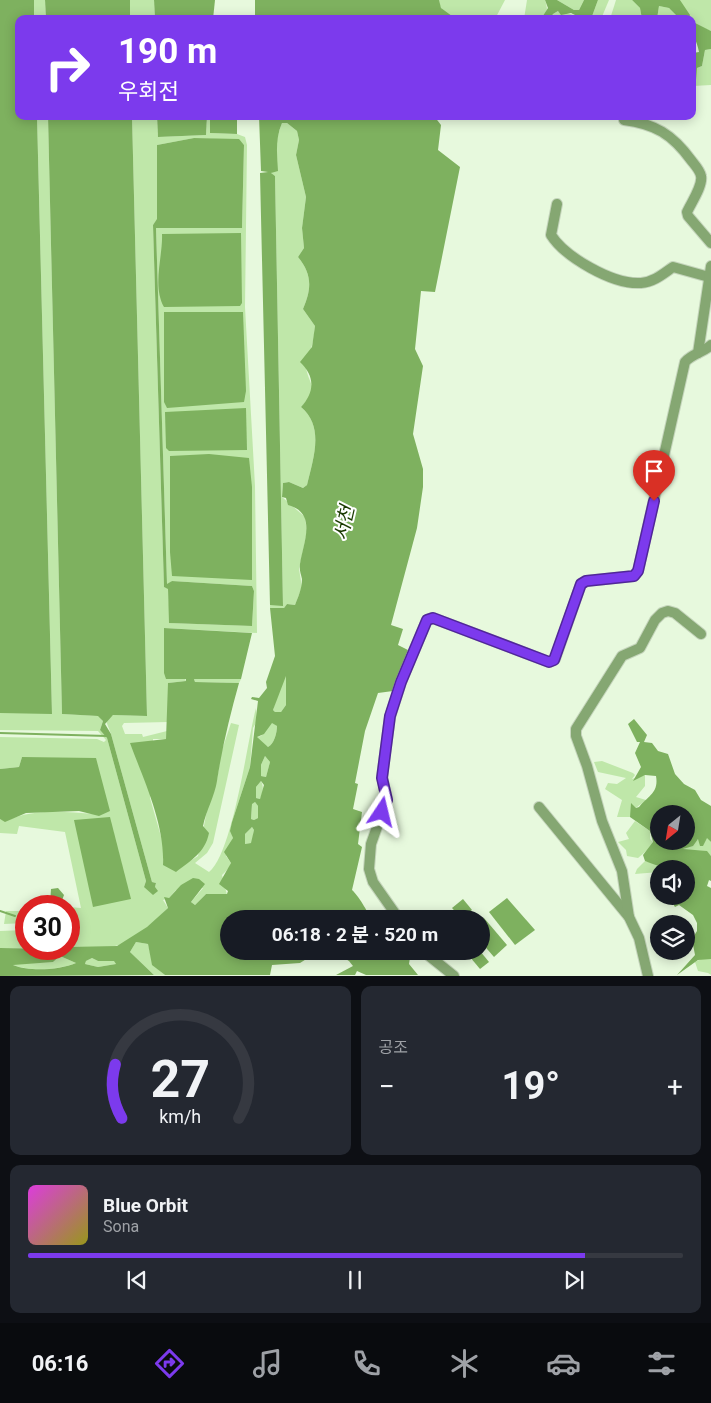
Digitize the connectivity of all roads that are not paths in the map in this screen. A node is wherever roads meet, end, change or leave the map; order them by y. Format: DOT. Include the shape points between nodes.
graph roads {
  1 [pos="624,120"];
  2 [pos="558,204"];
  3 [pos="711,243"];
  4 [pos="711,266"];
  5 [pos="709,277"];
  6 [pos="711,345"];
  7 [pos="698,353"];
  8 [pos="701,634"];
  9 [pos="539,807"];
  10 [pos="393,910"];
  11 [pos="629,917"];
  12 [pos="434,960"];
  13 [pos="454,976"];
  14 [pos="648,976"];
  1 -- 3 [label="street" via="645,122 663,131 679,144 698,170 700,183 687,212"];
  2 -- 5 [label="street" via="550,235 558,245 612,279 640,283 653,280 672,267"];
  4 -- 5 [label="street"];
  5 -- 7 [label="street"];
  6 -- 7 [label="street"];
  7 -- 10 [label="street" via="690,355 685,362 638,571 634,576 581,584 554,660 549,662 433,618 427,620 390,716 382,778 387,800 371,844 369,869 373,882"];
  8 -- 11 [label="street" via="675,614 662,613 640,648 622,656 576,729 602,821 622,871"];
  9 -- 11 [label="street"];
  11 -- 14 [label="street" via="639,938"];
  12 -- 13 [label="street"];
}
